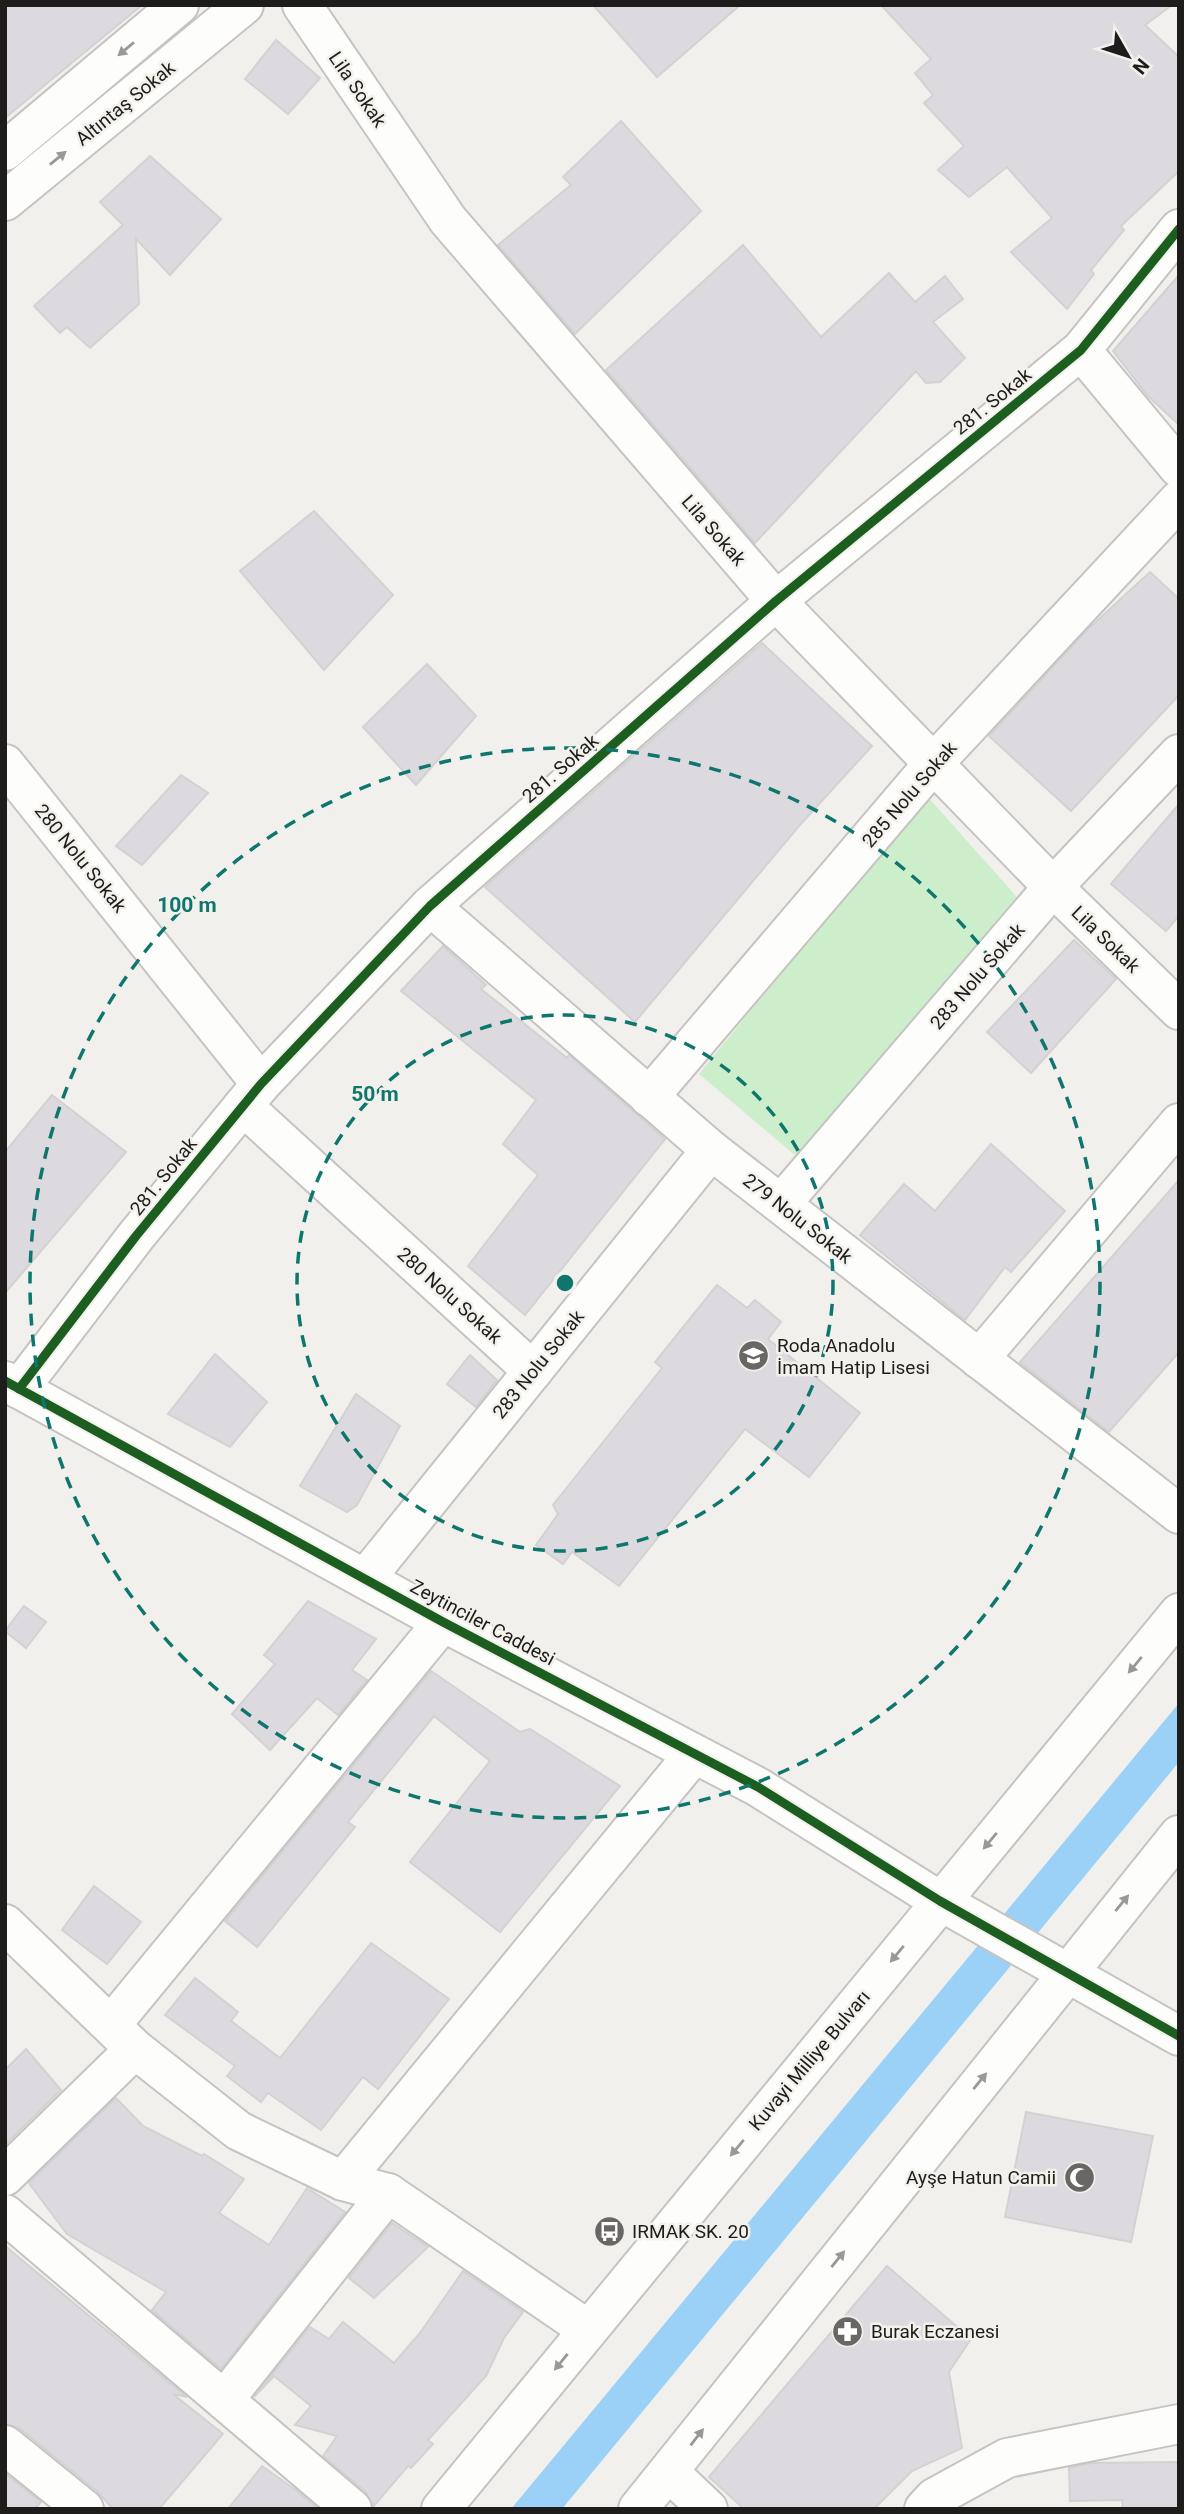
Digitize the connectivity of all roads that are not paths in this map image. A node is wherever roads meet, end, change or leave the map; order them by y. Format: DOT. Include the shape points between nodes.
graph roads {
  1 [pos="179,5"];
  2 [pos="244,5"];
  3 [pos="302,5"];
  4 [pos="5,150"];
  5 [pos="5,201"];
  6 [pos="1179,229"];
  7 [pos="1081,350"];
  8 [pos="1179,468"];
  9 [pos="1179,500"];
  10 [pos="776,601"];
  11 [pos="1179,754"];
  12 [pos="5,764"];
  13 [pos="933,764"];
  14 [pos="1053,887"];
  15 [pos="430,906"];
  16 [pos="1179,1010"];
  17 [pos="252,1095"];
  18 [pos="649,1097"];
  19 [pos="1179,1123"];
  20 [pos="711,1150"];
  21 [pos="781,1204"];
  22 [pos="979,1359"];
  23 [pos="533,1371"];
  24 [pos="12,1385"];
  25 [pos="1179,1514"];
  26 [pos="365,1579"];
  27 [pos="1179,1613"];
  28 [pos="443,1622"];
  29 [pos="694,1754"];
  30 [pos="1179,1835"];
  31 [pos="940,1901"];
  32 [pos="5,1924"];
  33 [pos="1066,1972"];
  34 [pos="1179,2036"];
  35 [pos="123,2037"];
  36 [pos="5,2176"];
  37 [pos="343,2181"];
  38 [pos="388,2193"];
  39 [pos="5,2214"];
  40 [pos="587,2329"];
  41 [pos="224,2400"];
  42 [pos="1179,2424"];
  43 [pos="5,2445"];
  44 [pos="669,2472"];
  45 [pos="85,2509"];
  46 [pos="352,2509"];
  47 [pos="441,2509"];
  48 [pos="638,2509"];
  49 [pos="708,2509"];
  50 [pos="924,2509"];
  1 -- 4 [label="street, Altıntaş Sokak, one-way"];
  5 -- 2 [label="street, Altıntaş Sokak, one-way"];
  3 -- 10 [label="street, Lila Sokak" via="448,220"];
  6 -- 7 [label="street, 281. Sokak"];
  7 -- 8 [label="street"];
  7 -- 10 [label="street, 281. Sokak"];
  9 -- 13 [label="street, 285 Nolu Sokak"];
  10 -- 13 [label="street, Lila Sokak"];
  10 -- 15 [label="street, 281. Sokak"];
  11 -- 14 [label="street, 283 Nolu Sokak"];
  12 -- 17 [label="street, 280 Nolu Sokak"];
  13 -- 14 [label="street, Lila Sokak"];
  13 -- 18 [label="street, 285 Nolu Sokak"];
  14 -- 16 [label="street, Lila Sokak"];
  14 -- 21 [label="street, 283 Nolu Sokak"];
  15 -- 17 [label="street, 281. Sokak"];
  15 -- 18 [label="street, 279 Nolu Sokak"];
  17 -- 23 [label="street, 280 Nolu Sokak"];
  17 -- 24 [label="street, 281. Sokak"];
  18 -- 20 [label="street, 279 Nolu Sokak"];
  19 -- 22 [label="street"];
  20 -- 21 [label="street, 279 Nolu Sokak"];
  20 -- 23 [label="street, 283 Nolu Sokak"];
  21 -- 22 [label="street, 279 Nolu Sokak"];
  22 -- 25 [label="street, 279 Nolu Sokak"];
  23 -- 26 [label="street, 283 Nolu Sokak"];
  24 -- 26 [label="street, Zeytinciler Caddesi"];
  26 -- 28 [label="street, Zeytinciler Caddesi"];
  27 -- 31 [label="street, Kuvayi Milliye Bulvarı, one-way"];
  28 -- 29 [label="street, Zeytinciler Caddesi"];
  28 -- 35 [label="street"];
  29 -- 31 [label="street, Zeytinciler Caddesi" via="758,1787"];
  29 -- 37 [label="street"];
  33 -- 30 [label="street, one-way"];
  31 -- 33 [label="street, Zeytinciler Caddesi"];
  31 -- 40 [label="street, Kuvayi Milliye Bulvarı, one-way"];
  32 -- 35 [label="street"];
  33 -- 34 [label="street, Zeytinciler Caddesi"];
  44 -- 33 [label="street, one-way"];
  35 -- 36 [label="street"];
  35 -- 37 [label="street" via="239,2131"];
  37 -- 38 [label="street"];
  38 -- 40 [label="street"];
  38 -- 41 [label="street"];
  39 -- 41 [label="street"];
  40 -- 47 [label="street, Kuvayi Milliye Bulvarı, one-way"];
  41 -- 46 [label="street"];
  42 -- 50 [label="street" via="1007,2458 934,2498"];
  43 -- 45 [label="street"];
  44 -- 48 [label="street"];
  44 -- 49 [label="street"];
}
